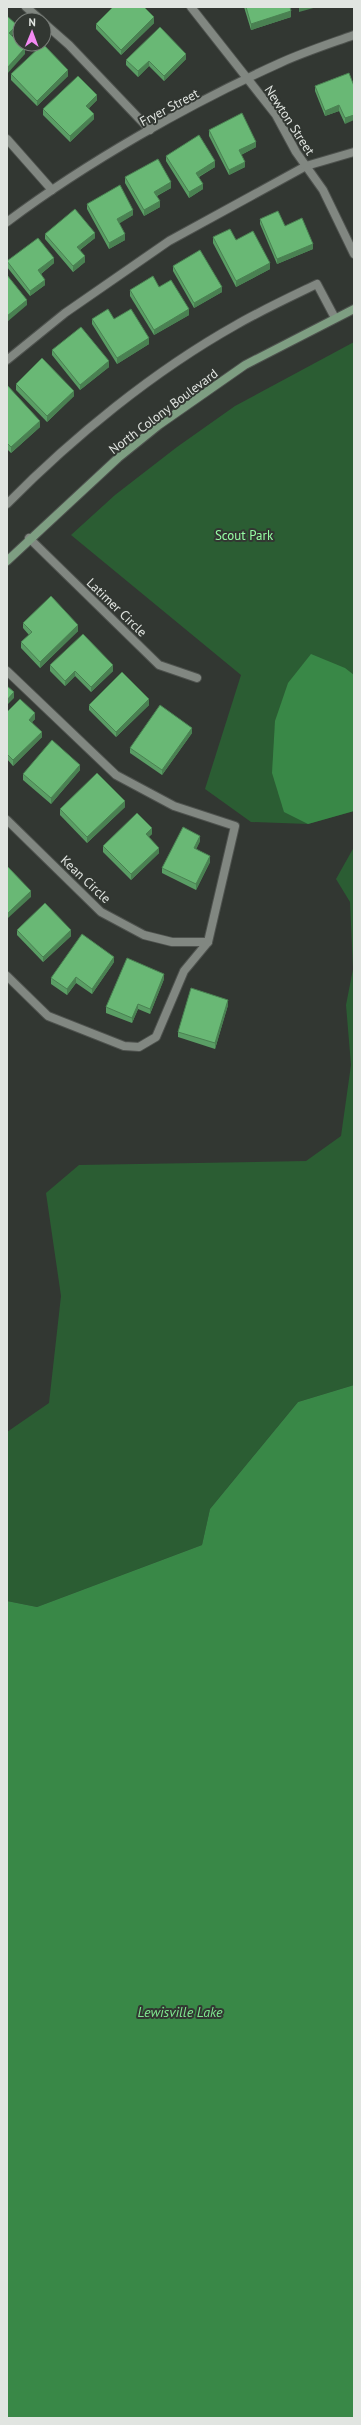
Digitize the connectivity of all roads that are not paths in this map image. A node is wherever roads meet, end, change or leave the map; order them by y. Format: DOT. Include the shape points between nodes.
graph roads {
  1 [pos="191,7"];
  2 [pos="52,30"];
  3 [pos="354,35"];
  4 [pos="248,78"];
  5 [pos="150,130"];
  6 [pos="7,139"];
  7 [pos="354,152"];
  8 [pos="306,166"];
  9 [pos="52,190"];
  10 [pos="7,222"];
  11 [pos="354,254"];
  12 [pos="354,309"];
  13 [pos="335,318"];
  14 [pos="7,360"];
  15 [pos="7,504"];
  16 [pos="30,538"];
  17 [pos="7,561"];
  18 [pos="7,671"];
  19 [pos="197,678"];
  20 [pos="7,820"];
  21 [pos="208,942"];
  22 [pos="7,976"];
  1 -- 4 [label="street, Newton Street"];
  2 -- 5 [label="street"];
  3 -- 4 [label="street, Fryer Street" via="281,62"];
  4 -- 5 [label="street, Fryer Street"];
  4 -- 8 [label="street, Newton Street" via="276,116"];
  5 -- 9 [label="street, Fryer Street"];
  6 -- 9 [label="street"];
  7 -- 8 [label="street"];
  8 -- 11 [label="street, Newton Street" via="323,190"];
  8 -- 14 [label="street" via="169,241 65,313"];
  9 -- 10 [label="street, Fryer Street"];
  12 -- 13 [label="main road, North Colony Boulevard"];
  13 -- 15 [label="street" via="317,284 236,325 154,378 113,409 68,446"];
  13 -- 16 [label="main road, North Colony Boulevard" via="245,365 159,425 118,458"];
  16 -- 17 [label="main road, North Colony Boulevard"];
  16 -- 19 [label="street, Latimer Circle" via="159,665"];
  18 -- 21 [label="street" via="116,775 174,806 235,826"];
  20 -- 21 [label="street, Kean Circle" via="101,912 144,935 172,942"];
  21 -- 22 [label="street" via="184,971 156,1037 139,1047 124,1046 48,1016"];
}
